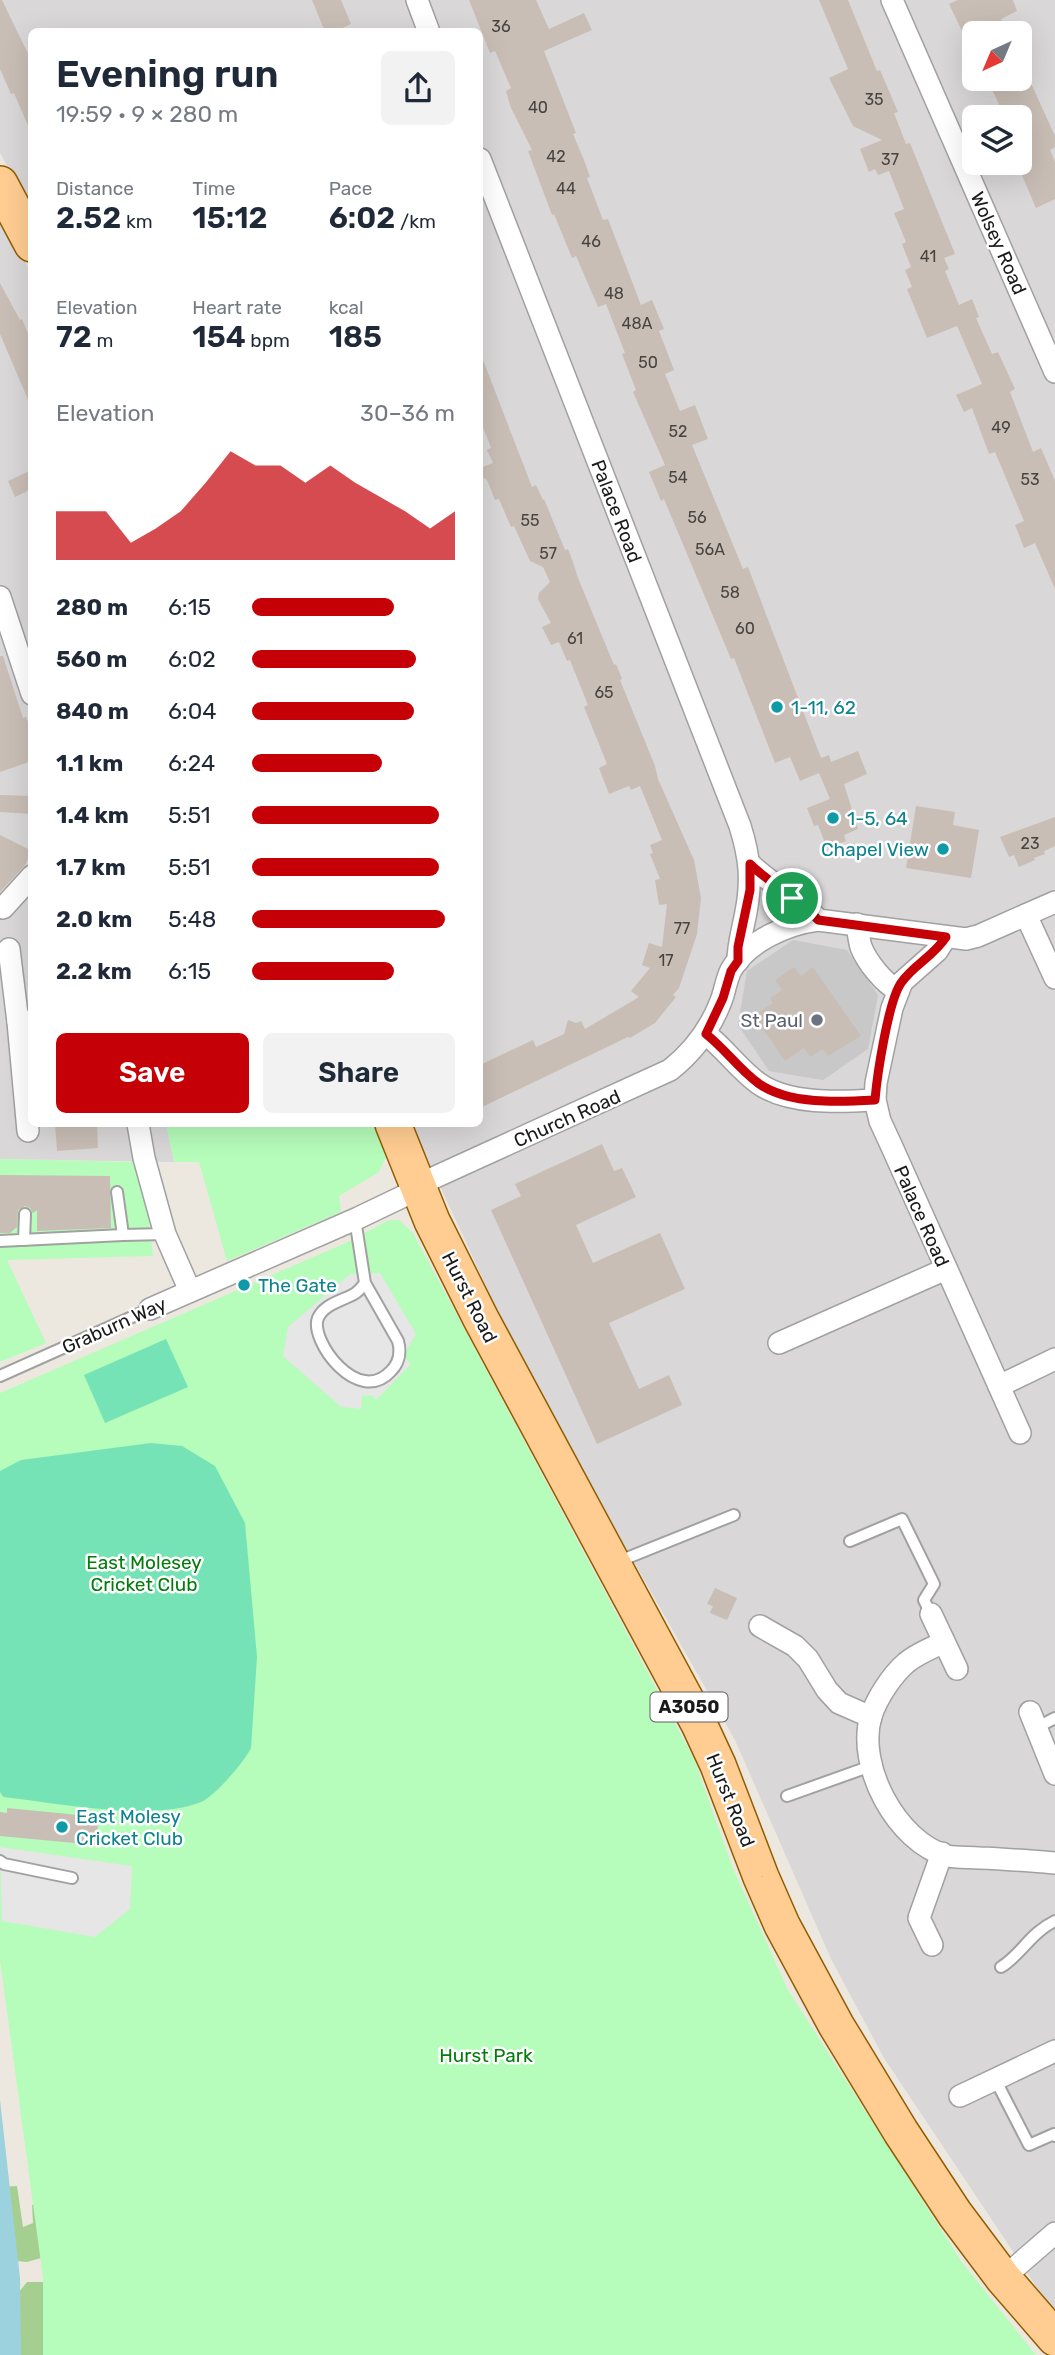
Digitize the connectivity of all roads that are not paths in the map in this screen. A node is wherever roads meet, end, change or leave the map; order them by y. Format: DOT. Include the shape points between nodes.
graph roads {
  1 [pos="417,0"];
  2 [pos="892,0"];
  3 [pos="428,28"];
  4 [pos="483,167"];
  5 [pos="0,184"];
  6 [pos="28,236"];
  7 [pos="1055,372"];
  8 [pos="0,597"];
  9 [pos="28,682"];
  10 [pos="750,864"];
  11 [pos="28,881"];
  12 [pos="1055,902"];
  13 [pos="4,908"];
  14 [pos="1026,915"];
  15 [pos="818,920"];
  16 [pos="857,924"];
  17 [pos="946,937"];
  18 [pos="9,949"];
  19 [pos="738,961"];
  20 [pos="1055,978"];
  21 [pos="897,990"];
  22 [pos="25,1022"];
  23 [pos="706,1034"];
  24 [pos="875,1100"];
  25 [pos="139,1127"];
  26 [pos="395,1127"];
  27 [pos="28,1131"];
  28 [pos="418,1188"];
  29 [pos="117,1192"];
  30 [pos="25,1214"];
  31 [pos="355,1219"];
  32 [pos="165,1234"];
  33 [pos="124,1235"];
  34 [pos="24,1240"];
  35 [pos="0,1241"];
  36 [pos="946,1269"];
  37 [pos="365,1283"];
  38 [pos="190,1291"];
  39 [pos="150,1308"];
  40 [pos="779,1343"];
  41 [pos="1055,1359"];
  42 [pos="0,1376"];
  43 [pos="999,1386"];
  44 [pos="1020,1433"];
  45 [pos="734,1515"];
  46 [pos="850,1541"];
  47 [pos="612,1564"];
  48 [pos="931,1614"];
  49 [pos="760,1626"];
  50 [pos="944,1642"];
  51 [pos="957,1669"];
  52 [pos="871,1717"];
  53 [pos="1041,1719"];
  54 [pos="871,1766"];
  55 [pos="1055,1774"];
  56 [pos="787,1796"];
  57 [pos="942,1853"];
  58 [pos="1055,1856"];
  59 [pos="0,1861"];
  60 [pos="1055,1863"];
  61 [pos="72,1878"];
  62 [pos="1055,1921"];
  63 [pos="932,1945"];
  64 [pos="1000,1967"];
  65 [pos="1055,2051"];
  66 [pos="995,2079"];
  67 [pos="960,2096"];
  68 [pos="1055,2136"];
  69 [pos="1052,2242"];
  70 [pos="1003,2278"];
  71 [pos="1055,2337"];
  1 -- 3 [label="street"];
  2 -- 7 [label="street, Wolsey Road"];
  4 -- 10 [label="street, Palace Road" via="740,826"];
  5 -- 6 [label="main road"];
  8 -- 9 [label="street"];
  10 -- 15 [label="street"];
  10 -- 19 [label="street, Palace Road"];
  11 -- 13 [label="street"];
  12 -- 14 [label="street, Church Road"];
  14 -- 17 [label="street, Church Road" via="978,936"];
  14 -- 20 [label="street"];
  15 -- 16 [label="street, Church Road"];
  15 -- 19 [label="street, Church Road" via="782,929"];
  16 -- 17 [label="street, Church Road"];
  16 -- 21 [label="street" via="864,953"];
  17 -- 21 [label="street, Palace Road"];
  18 -- 22 [label="street"];
  19 -- 23 [label="street, Church Road"];
  21 -- 24 [label="street, Palace Road"];
  22 -- 27 [label="street"];
  23 -- 24 [label="street" via="767,1089 821,1101"];
  23 -- 28 [label="street, Church Road" via="670,1070"];
  24 -- 36 [label="street, Palace Road" via="880,1121"];
  25 -- 32 [label="street"];
  26 -- 28 [label="main road, Hurst Road / A3050"];
  28 -- 31 [label="street"];
  28 -- 47 [label="main road, Hurst Road / A3050" via="481,1320"];
  29 -- 33 [label="lane"];
  30 -- 34 [label="lane"];
  31 -- 37 [label="lane"];
  31 -- 38 [label="street, Graburn Way"];
  32 -- 33 [label="lane"];
  32 -- 38 [label="street"];
  33 -- 34 [label="lane"];
  34 -- 35 [label="lane"];
  36 -- 40 [label="street"];
  36 -- 43 [label="street, Palace Road"];
  37 -- 37 [label="lane" via="401,1350 395,1367 371,1383 354,1380 317,1334 318,1319 328,1307 356,1294"];
  38 -- 39 [label="street, Graburn Way"];
  39 -- 42 [label="lane, Graburn Way"];
  41 -- 43 [label="street"];
  43 -- 44 [label="street, Palace Road"];
  45 -- 47 [label="lane"];
  46 -- 48 [label="lane" via="902,1518 934,1584 924,1600"];
  47 -- 70 [label="main road, Hurst Road / A3050" via="699,1724 761,1877 808,1977 901,2132"];
  48 -- 50 [label="street"];
  49 -- 52 [label="street" via="795,1646 839,1703"];
  50 -- 51 [label="street"];
  50 -- 52 [label="street" via="907,1662"];
  52 -- 54 [label="street"];
  53 -- 55 [label="street"];
  54 -- 56 [label="lane"];
  54 -- 57 [label="street" via="898,1821"];
  57 -- 60 [label="street"];
  57 -- 63 [label="street" via="919,1918"];
  58 -- 60 [label="street"];
  59 -- 61 [label="lane"];
  62 -- 64 [label="lane"];
  65 -- 66 [label="street"];
  66 -- 67 [label="street"];
  66 -- 68 [label="lane" via="1029,2145"];
  69 -- 70 [label="street"];
  70 -- 71 [label="main road, Hurst Road / A3050"];
}
